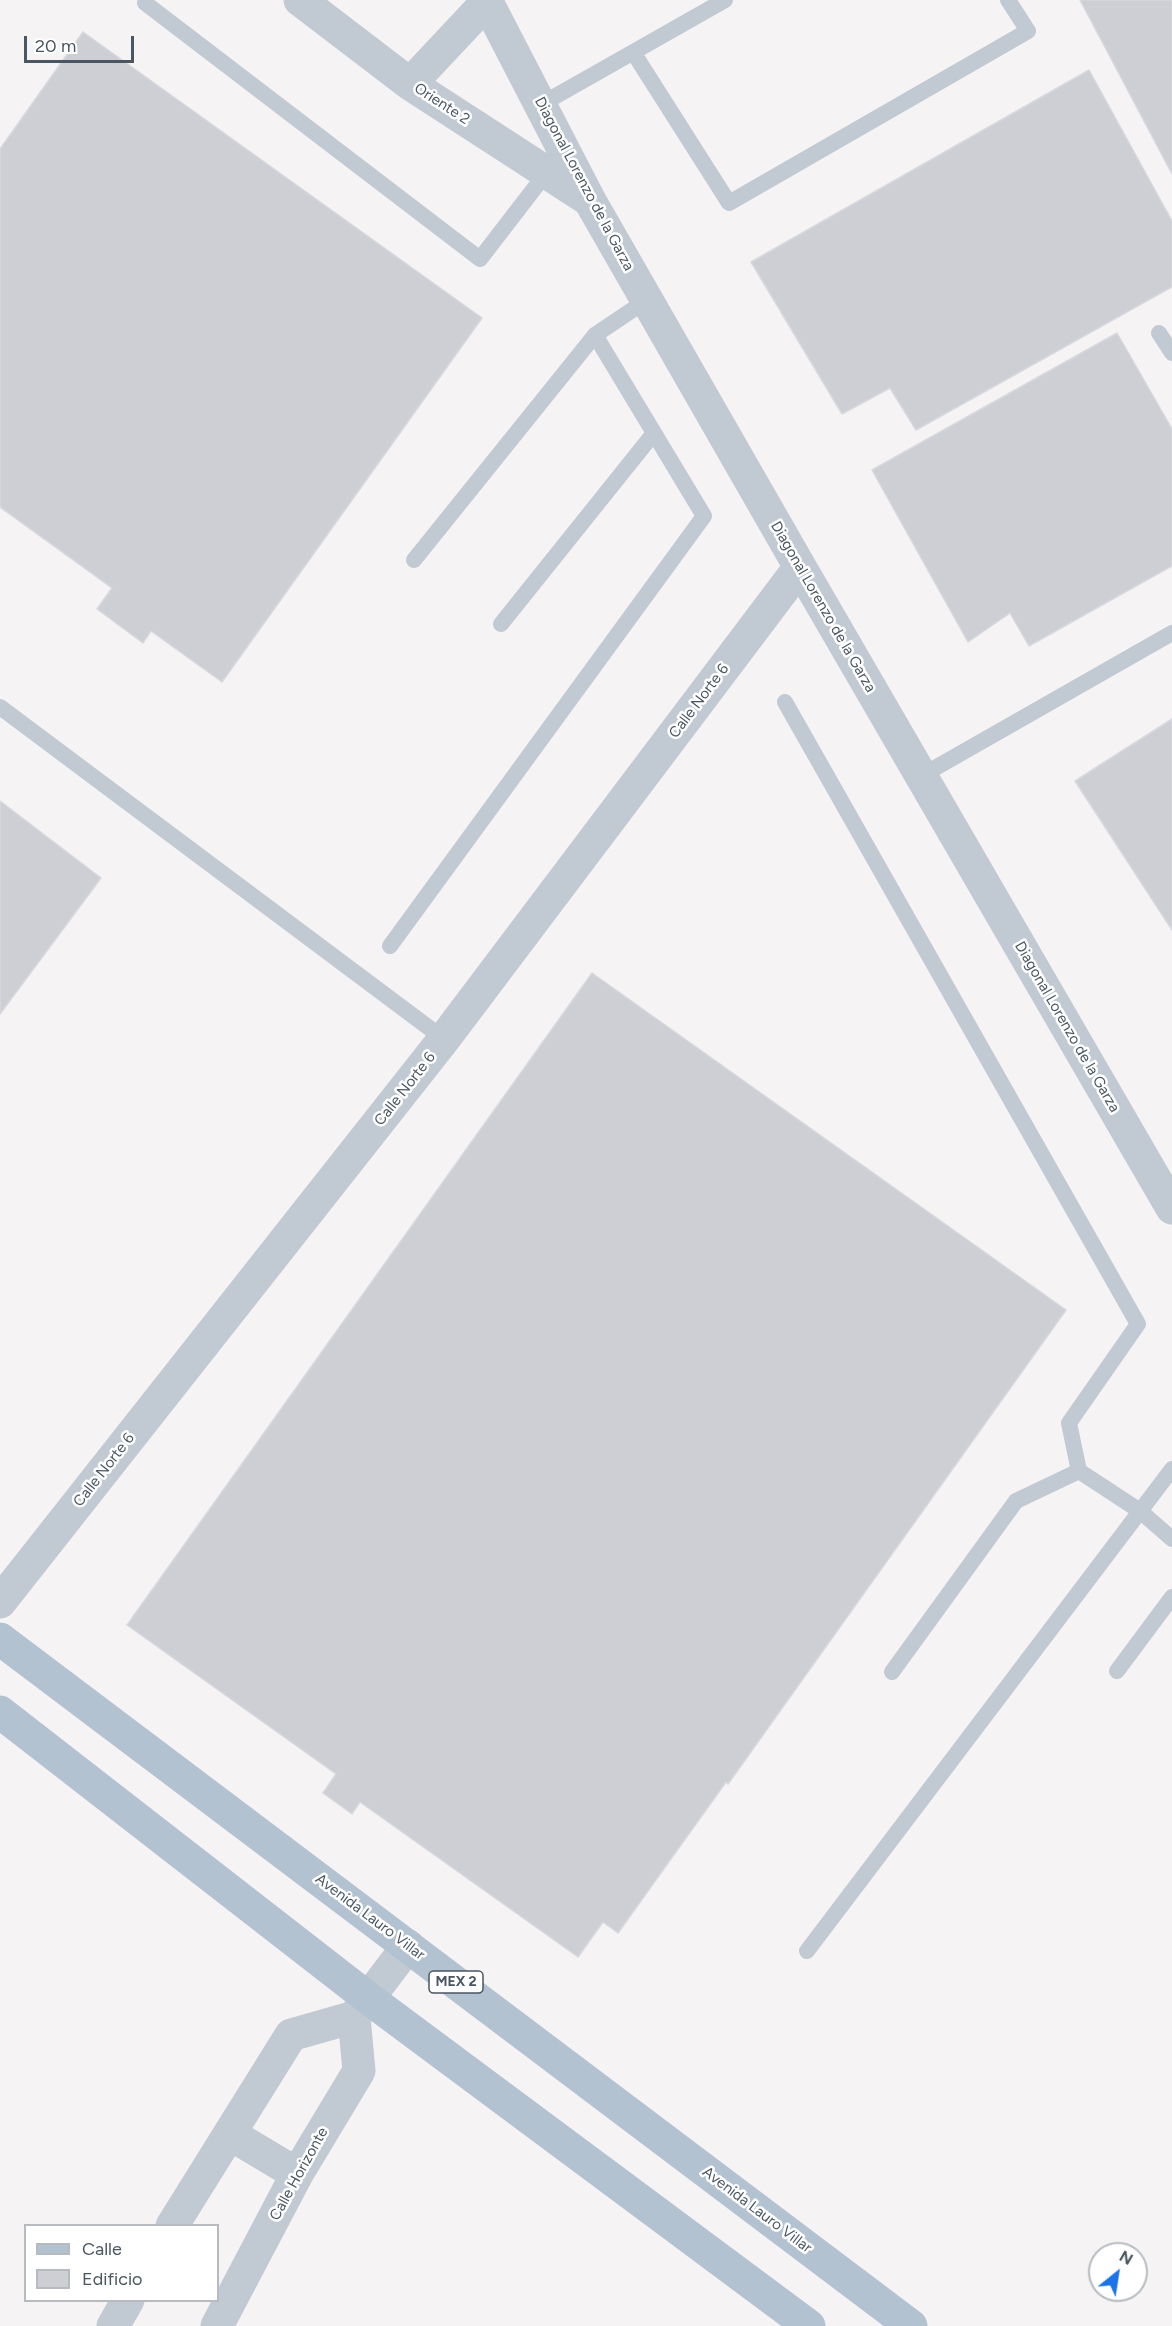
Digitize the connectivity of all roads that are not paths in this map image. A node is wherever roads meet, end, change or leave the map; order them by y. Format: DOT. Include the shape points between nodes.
graph roads {
  1 [pos="300,0"];
  2 [pos="725,0"];
  3 [pos="1008,0"];
  4 [pos="486,1"];
  5 [pos="145,3"];
  6 [pos="633,52"];
  7 [pos="410,84"];
  8 [pos="540,105"];
  9 [pos="547,172"];
  10 [pos="590,201"];
  11 [pos="647,300"];
  12 [pos="1159,333"];
  13 [pos="595,335"];
  14 [pos="1172,354"];
  15 [pos="654,433"];
  16 [pos="414,560"];
  17 [pos="800,567"];
  18 [pos="501,624"];
  19 [pos="1172,633"];
  20 [pos="785,702"];
  21 [pos="0,707"];
  22 [pos="921,776"];
  23 [pos="390,945"];
  24 [pos="444,1039"];
  25 [pos="1172,1208"];
  26 [pos="1172,1469"];
  27 [pos="1079,1471"];
  28 [pos="1140,1510"];
  29 [pos="1172,1539"];
  30 [pos="1172,1597"];
  31 [pos="0,1602"];
  32 [pos="0,1640"];
  33 [pos="1117,1671"];
  34 [pos="892,1672"];
  35 [pos="0,1712"];
  36 [pos="408,1946"];
  37 [pos="807,1951"];
  38 [pos="361,2007"];
  39 [pos="231,2134"];
  40 [pos="297,2174"];
  41 [pos="173,2224"];
  42 [pos="127,2302"];
  43 [pos="113,2326"];
  44 [pos="218,2326"];
  45 [pos="809,2326"];
  46 [pos="911,2326"];
  1 -- 7 [label="street, Oriente 2"];
  2 -- 6 [label="lane"];
  3 -- 6 [label="lane" via="1028,31 729,203"];
  4 -- 7 [label="street"];
  4 -- 8 [label="street, Diagonal Lorenzo de la Garza"];
  5 -- 9 [label="lane" via="480,259"];
  6 -- 8 [label="lane"];
  7 -- 9 [label="street, Oriente 2"];
  8 -- 10 [label="street, Diagonal Lorenzo de la Garza"];
  9 -- 10 [label="street, Oriente 2"];
  10 -- 11 [label="street, Diagonal Lorenzo de la Garza"];
  11 -- 13 [label="lane"];
  11 -- 17 [label="street, Diagonal Lorenzo de la Garza"];
  12 -- 14 [label="lane"];
  13 -- 15 [label="lane"];
  13 -- 16 [label="lane"];
  15 -- 18 [label="lane"];
  15 -- 23 [label="lane" via="704,516"];
  17 -- 22 [label="street, Diagonal Lorenzo de la Garza"];
  17 -- 24 [label="street, Calle Norte 6"];
  19 -- 22 [label="lane"];
  20 -- 27 [label="lane" via="1138,1324 1069,1423"];
  21 -- 24 [label="lane"];
  22 -- 25 [label="street, Diagonal Lorenzo de la Garza"];
  24 -- 31 [label="street, Calle Norte 6"];
  26 -- 28 [label="lane"];
  27 -- 28 [label="lane"];
  27 -- 34 [label="lane" via="1016,1501"];
  28 -- 29 [label="lane"];
  28 -- 37 [label="lane"];
  30 -- 33 [label="lane"];
  32 -- 36 [label="main road, Avenida Lauro Villar / MEX 2"];
  35 -- 38 [label="main road"];
  36 -- 38 [label="street"];
  36 -- 46 [label="main road, Avenida Lauro Villar / MEX 2"];
  38 -- 39 [label="street" via="291,2035"];
  38 -- 40 [label="street, Calle Horizonte" via="359,2071"];
  38 -- 45 [label="main road"];
  39 -- 40 [label="street"];
  39 -- 41 [label="street"];
  40 -- 44 [label="street, Calle Horizonte"];
  42 -- 43 [label="street"];
}
